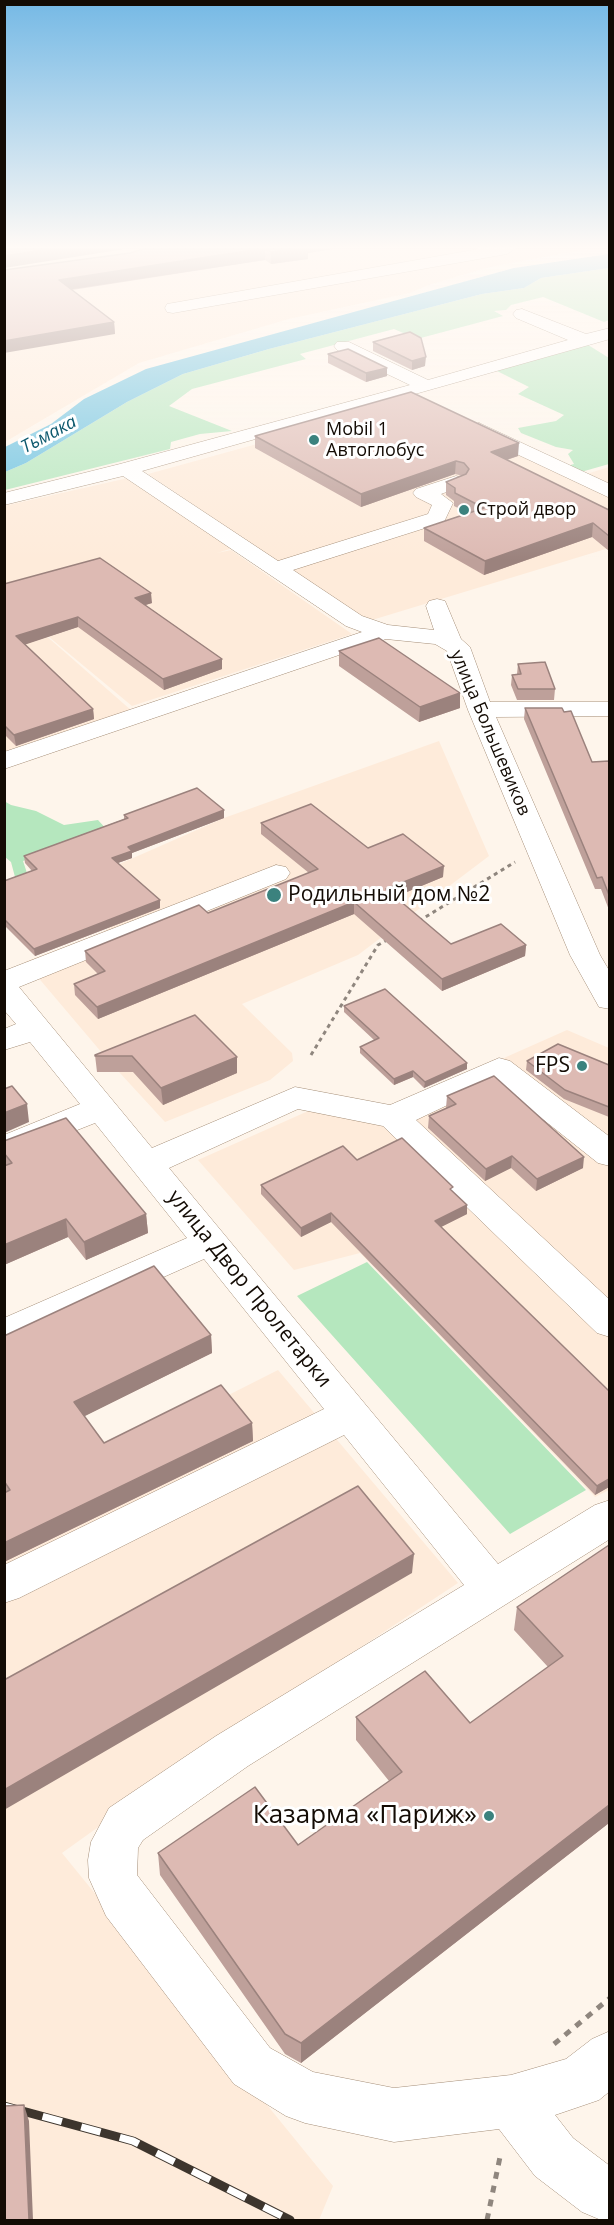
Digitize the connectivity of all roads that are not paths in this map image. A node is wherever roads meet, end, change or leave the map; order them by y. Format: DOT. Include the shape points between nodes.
graph roads {
  1 [pos="355,353"];
  2 [pos="547,353"];
  3 [pos="427,394"];
  4 [pos="459,418"];
  5 [pos="126,469"];
  6 [pos="456,482"];
  7 [pos="609,492"];
  8 [pos="4,499"];
  9 [pos="275,569"];
  10 [pos="437,606"];
  11 [pos="384,632"];
  12 [pos="450,641"];
  13 [pos="609,709"];
  14 [pos="480,710"];
  15 [pos="4,761"];
  16 [pos="276,873"];
  17 [pos="597,955"];
  18 [pos="4,981"];
  19 [pos="4,989"];
  20 [pos="609,1000"];
  21 [pos="20,1034"];
  22 [pos="101,1108"];
  23 [pos="393,1117"];
  24 [pos="4,1148"];
  25 [pos="609,1155"];
  26 [pos="147,1164"];
  27 [pos="210,1242"];
  28 [pos="609,1323"];
  29 [pos="4,1334"];
  30 [pos="350,1414"];
  31 [pos="609,1517"];
  32 [pos="4,1585"];
  33 [pos="493,1589"];
  34 [pos="609,2057"];
  35 [pos="511,2101"];
  36 [pos="609,2195"];
  1 -- 3 [label="street"];
  2 -- 3 [label="street"];
  3 -- 5 [label="street" via="405,392"];
  4 -- 7 [label="street"];
  5 -- 8 [label="street"];
  5 -- 9 [label="street, улица Большевиков"];
  6 -- 9 [label="street" via="423,494 443,503 436,518"];
  9 -- 11 [label="street, улица Большевиков" via="354,621"];
  10 -- 12 [label="street"];
  11 -- 12 [label="street, улица Большевиков"];
  11 -- 15 [label="street"];
  12 -- 14 [label="street, улица Большевиков" via="460,651"];
  13 -- 14 [label="street"];
  14 -- 17 [label="street, улица Большевиков" via="539,848"];
  16 -- 18 [label="street"];
  17 -- 20 [label="street, улица Большевиков" via="602,990"];
  19 -- 21 [label="street, улица Двор Пролетарки"];
  21 -- 22 [label="street, улица Двор Пролетарки"];
  22 -- 24 [label="street"];
  22 -- 26 [label="street, улица Двор Пролетарки"];
  23 -- 25 [label="street" via="499,1068"];
  23 -- 26 [label="street" via="295,1098"];
  23 -- 28 [label="street"];
  26 -- 27 [label="street, улица Двор Пролетарки"];
  27 -- 29 [label="street"];
  27 -- 30 [label="street, улица Двор Пролетарки"];
  30 -- 32 [label="street"];
  30 -- 33 [label="street, улица Двор Пролетарки"];
  31 -- 33 [label="street"];
  33 -- 35 [label="street" via="232,1751 126,1824 115,1842 113,1878 123,1899 252,2066 305,2097 394,2115"];
  34 -- 35 [label="street" via="580,2081"];
  35 -- 36 [label="street" via="554,2157"];
}
